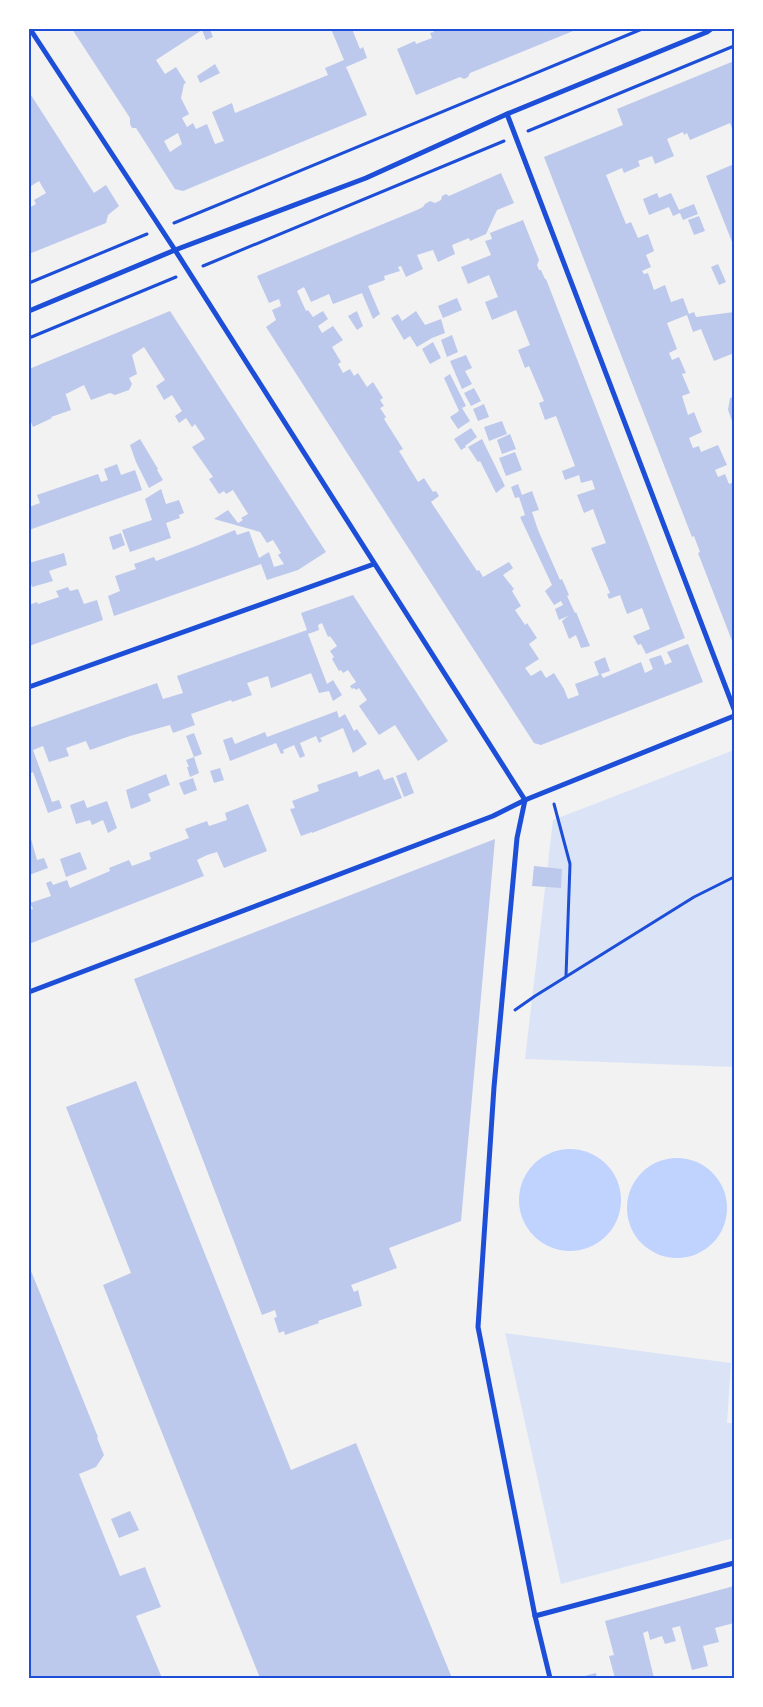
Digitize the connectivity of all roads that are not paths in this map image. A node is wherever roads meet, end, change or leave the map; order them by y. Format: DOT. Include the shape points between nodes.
graph roads {
  1 [pos="30,29"];
  2 [pos="711,29"];
  3 [pos="507,114"];
  4 [pos="175,250"];
  5 [pos="29,311"];
  6 [pos="374,564"];
  7 [pos="29,687"];
  8 [pos="734,709"];
  9 [pos="734,716"];
  10 [pos="525,800"];
  11 [pos="29,992"];
  12 [pos="734,1563"];
  13 [pos="535,1616"];
  14 [pos="550,1678"];
  1 -- 4 [label="street"];
  2 -- 3 [label="street"];
  3 -- 4 [label="street" via="366,178"];
  3 -- 8 [label="street"];
  4 -- 5 [label="street"];
  4 -- 6 [label="street"];
  6 -- 7 [label="street"];
  6 -- 10 [label="street"];
  9 -- 10 [label="street"];
  10 -- 11 [label="street" via="493,816"];
  10 -- 13 [label="street" via="517,838 494,1087 478,1327"];
  12 -- 13 [label="street"];
  13 -- 14 [label="street"];
}
